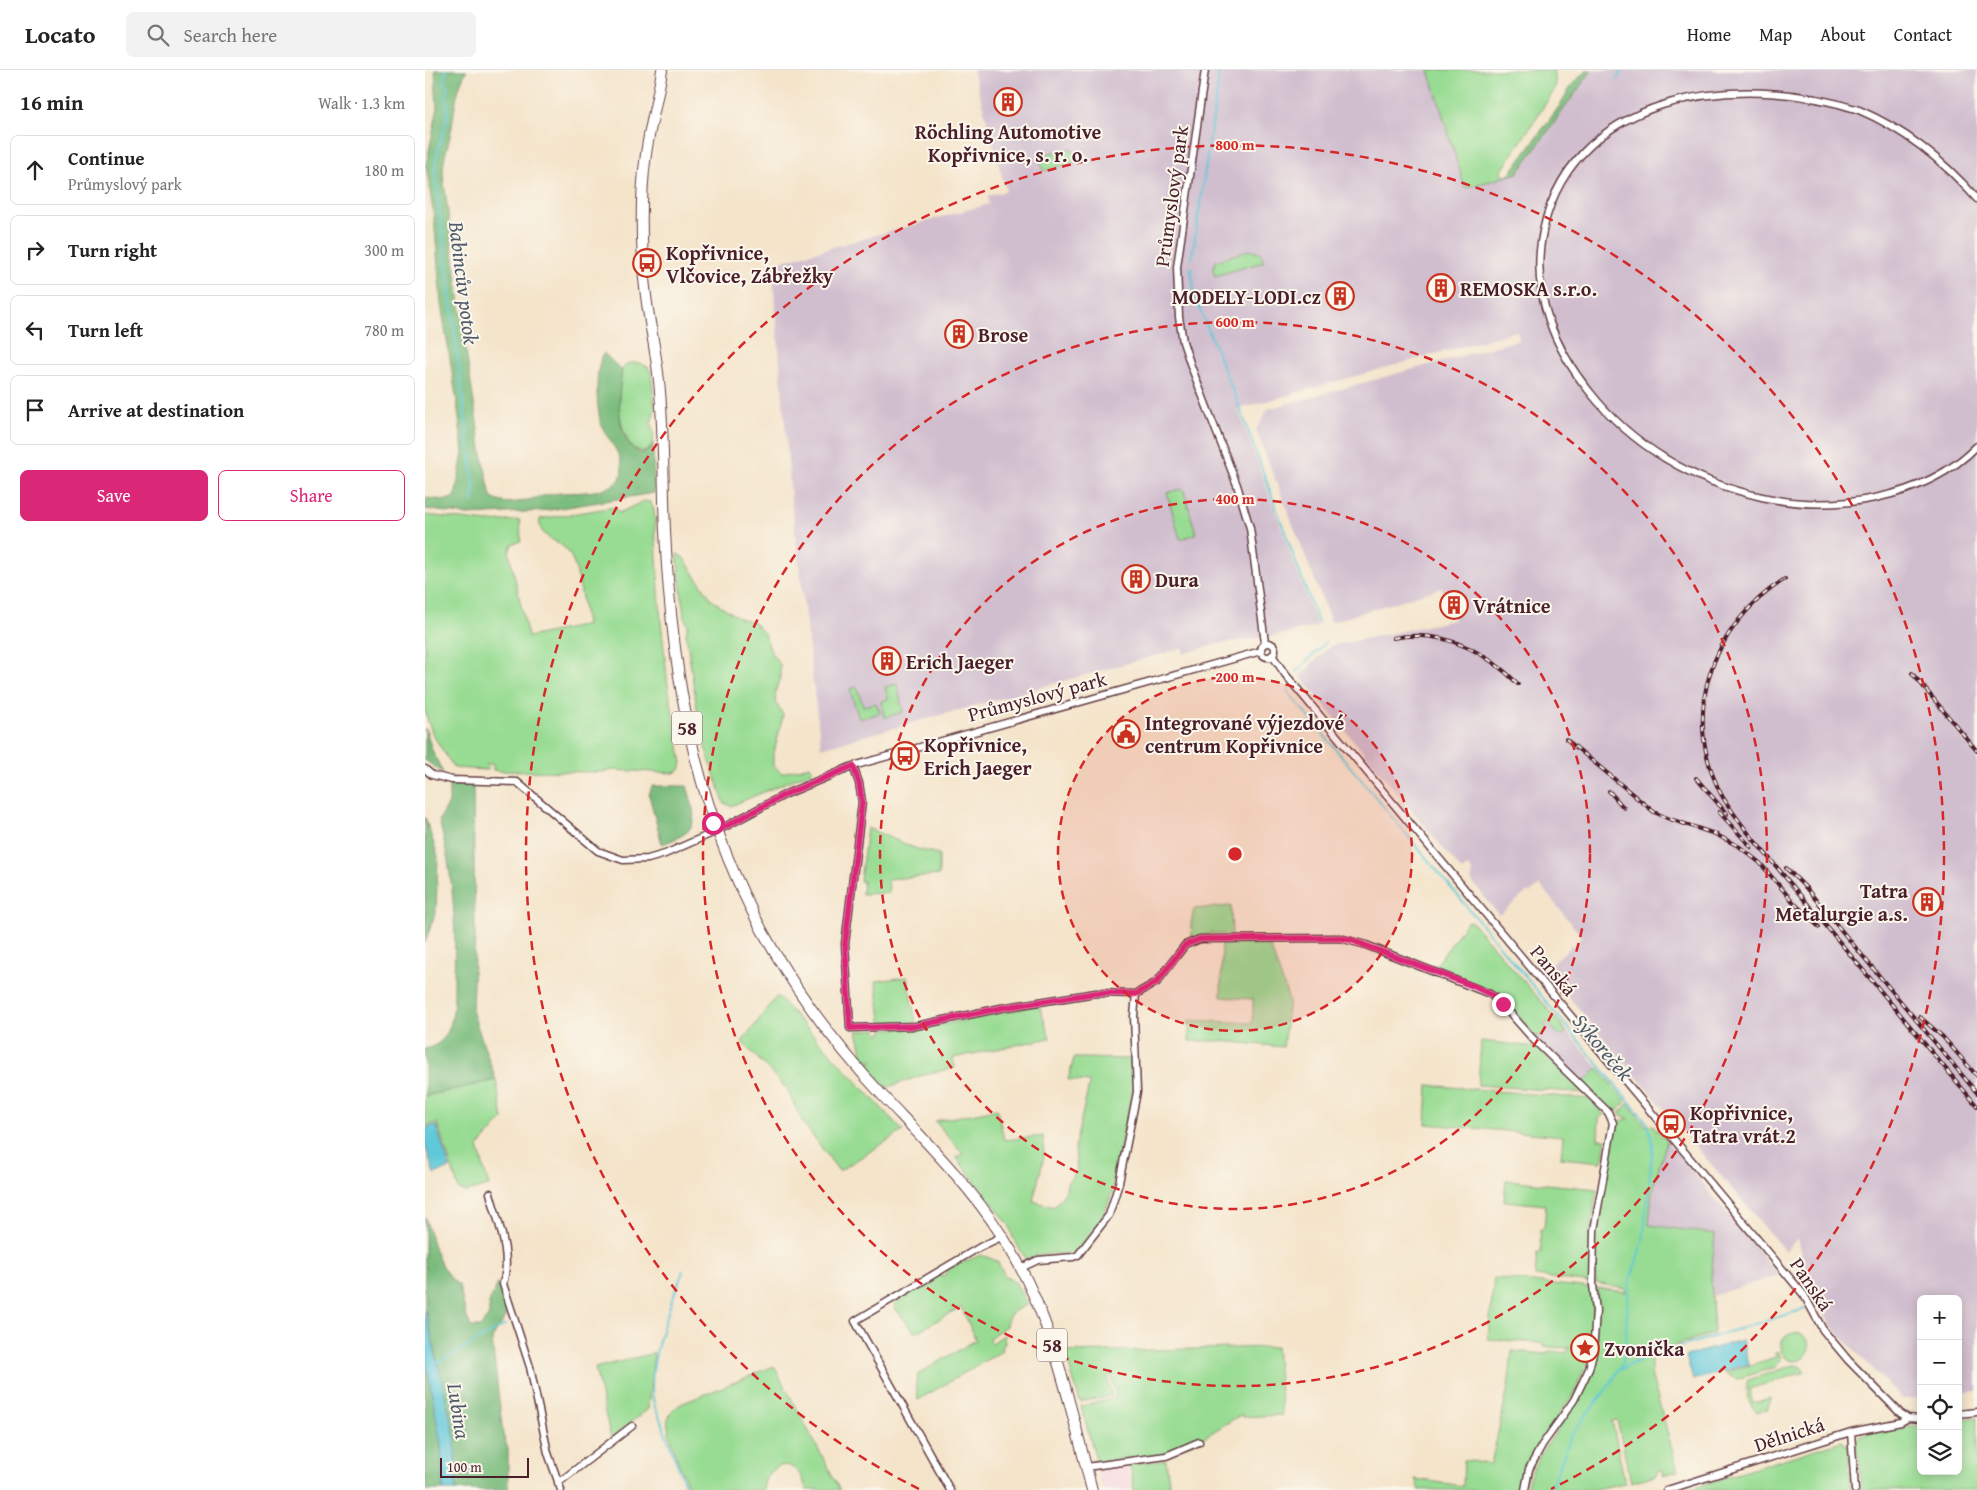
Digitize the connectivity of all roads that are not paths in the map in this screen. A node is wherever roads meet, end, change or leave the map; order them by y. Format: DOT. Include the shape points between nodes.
graph roads {
  1 [pos="662,70"];
  2 [pos="1205,70"];
  3 [pos="1977,199"];
  4 [pos="1977,446"];
  5 [pos="1265,643"];
  6 [pos="1261,650"];
  7 [pos="1272,655"];
  8 [pos="853,766"];
  9 [pos="425,769"];
  10 [pos="717,831"];
  11 [pos="1136,994"];
  12 [pos="490,1193"];
  13 [pos="1003,1236"];
  14 [pos="1021,1268"];
  15 [pos="1977,1412"];
  16 [pos="1962,1414"];
  17 [pos="1908,1418"];
  18 [pos="1917,1419"];
  19 [pos="631,1426"];
  20 [pos="1851,1432"];
  21 [pos="1199,1442"];
  22 [pos="1086,1467"];
  23 [pos="559,1487"];
  24 [pos="950,1490"];
  25 [pos="1092,1490"];
  26 [pos="1525,1490"];
  27 [pos="1667,1490"];
  28 [pos="1855,1490"];
  1 -- 10 [label="main road, 58" via="645,161 643,261 660,391 665,536 678,675 700,780"];
  2 -- 5 [label="street, Průmyslový park" via="1177,267 1179,317 1191,366 1250,528"];
  3 -- 4 [label="street" via="1927,149 1857,109 1791,91 1747,88 1702,91 1656,102 1635,112 1615,123 1583,152 1559,186 1550,207 1540,252 1540,276 1549,320 1558,342 1595,399 1644,445 1710,482 1766,498 1809,503 1851,502 1916,486 1954,465"];
  5 -- 6 [label="street"];
  5 -- 7 [label="street" via="1273,645"];
  6 -- 7 [label="street" via="1265,656"];
  6 -- 8 [label="street, Průmyslový park"];
  7 -- 17 [label="street, Panská" via="1804,1295 1823,1330 1836,1346"];
  8 -- 10 [label="street, Průmyslový park" via="786,794"];
  8 -- 11 [label="street" via="862,802 845,944 850,1028 916,1026 1096,993"];
  9 -- 10 [label="street, Průmyslový park" via="451,780 517,782 598,851 623,860 657,857"];
  10 -- 13 [label="main road, 58" via="745,897 773,951 803,997 839,1046 969,1190"];
  11 -- 14 [label="street" via="1137,1092 1119,1183 1109,1215 1078,1255 1038,1260"];
  11 -- 26 [label="street" via="1153,986 1181,948 1195,940 1219,937 1351,940 1490,994 1608,1112 1613,1123 1593,1246 1596,1311 1593,1353 1574,1400 1529,1469"];
  12 -- 23 [label="street" via="507,1257 503,1284 530,1367 548,1453"];
  13 -- 14 [label="main road, 58"];
  13 -- 24 [label="street" via="855,1321"];
  14 -- 22 [label="main road, 58" via="1050,1338"];
  15 -- 16 [label="street"];
  17 -- 18 [label="street, Dělnická"];
  17 -- 20 [label="street, Dělnická"];
  19 -- 23 [label="street"];
  20 -- 27 [label="street, Dělnická"];
  20 -- 28 [label="street"];
  21 -- 22 [label="street" via="1166,1456"];
  22 -- 25 [label="main road, 58"];
}
